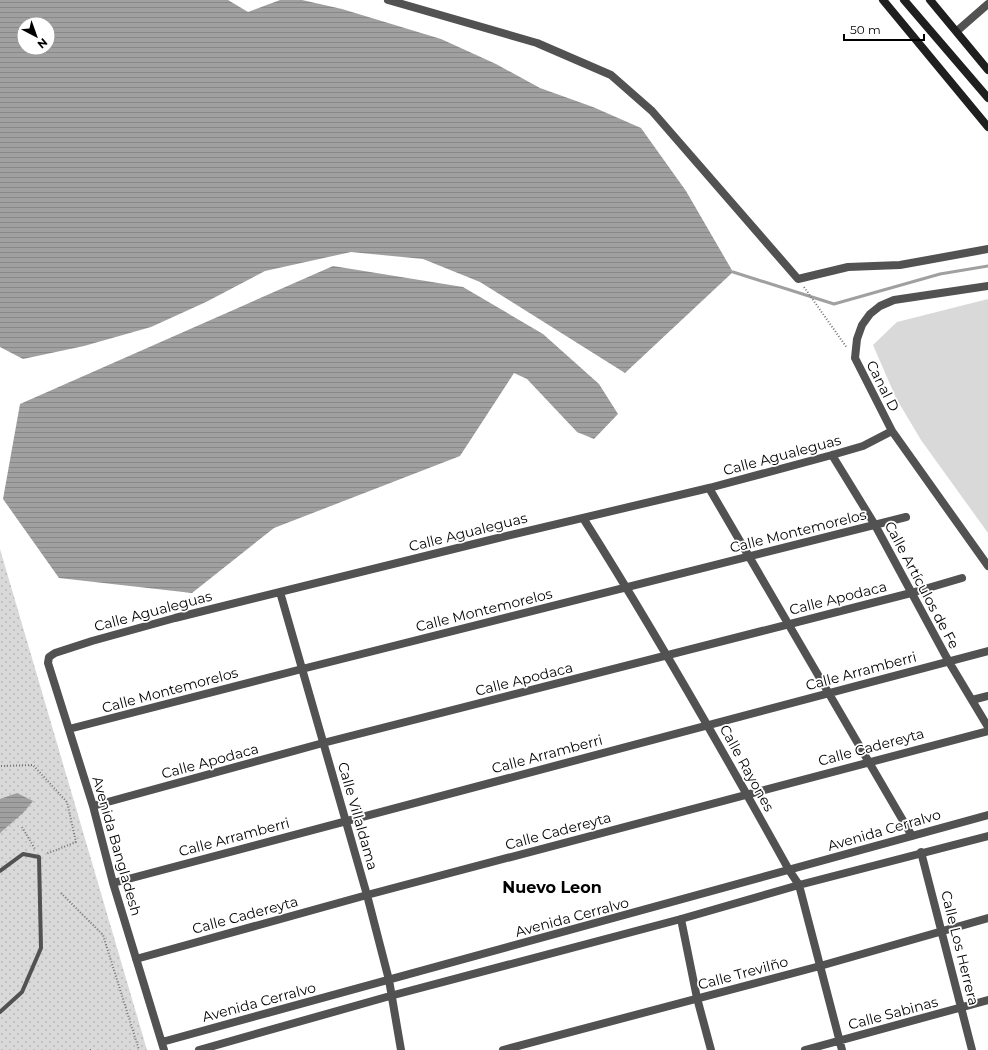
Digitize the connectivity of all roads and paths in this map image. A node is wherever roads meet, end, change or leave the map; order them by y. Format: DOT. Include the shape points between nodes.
graph roads {
  1 [pos="388,0"];
  2 [pos="883,0"];
  3 [pos="904,0"];
  4 [pos="930,0"];
  5 [pos="988,4"];
  6 [pos="957,31"];
  7 [pos="988,70"];
  8 [pos="988,98"];
  9 [pos="988,127"];
  10 [pos="988,249"];
  11 [pos="988,286"];
  12 [pos="805,289"];
  13 [pos="854,358"];
  14 [pos="892,431"];
  15 [pos="832,455"];
  16 [pos="709,488"];
  17 [pos="906,517"];
  18 [pos="583,518"];
  19 [pos="875,525"];
  20 [pos="750,556"];
  21 [pos="988,566"];
  22 [pos="962,578"];
  23 [pos="628,588"];
  24 [pos="280,592"];
  25 [pos="911,593"];
  26 [pos="789,623"];
  27 [pos="988,651"];
  28 [pos="667,656"];
  29 [pos="49,657"];
  30 [pos="949,662"];
  31 [pos="302,668"];
  32 [pos="830,693"];
  33 [pos="988,696"];
  34 [pos="972,700"];
  35 [pos="708,725"];
  36 [pos="988,727"];
  37 [pos="69,730"];
  38 [pos="988,731"];
  39 [pos="323,743"];
  40 [pos="868,761"];
  41 [pos="2,766"];
  42 [pos="747,794"];
  43 [pos="93,806"];
  44 [pos="988,815"];
  45 [pos="346,821"];
  46 [pos="22,827"];
  47 [pos="912,836"];
  48 [pos="988,836"];
  49 [pos="921,852"];
  50 [pos="39,857"];
  51 [pos="789,870"];
  52 [pos="0,871"];
  53 [pos="113,883"];
  54 [pos="799,884"];
  55 [pos="61,893"];
  56 [pos="367,895"];
  57 [pos="988,918"];
  58 [pos="681,919"];
  59 [pos="943,931"];
  60 [pos="136,959"];
  61 [pos="820,966"];
  62 [pos="389,980"];
  63 [pos="390,996"];
  64 [pos="698,998"];
  65 [pos="988,1000"];
  66 [pos="961,1008"];
  67 [pos="0,1012"];
  68 [pos="840,1041"];
  69 [pos="162,1042"];
  70 [pos="139,1050"];
  71 [pos="164,1050"];
  72 [pos="199,1050"];
  73 [pos="400,1050"];
  74 [pos="503,1050"];
  75 [pos="711,1050"];
  76 [pos="805,1050"];
  77 [pos="842,1050"];
  78 [pos="972,1050"];
  1 -- 10 [label="street" via="537,43 611,75 652,111 798,279 848,267 900,265"];
  2 -- 9 [label="main road"];
  3 -- 8 [label="main road"];
  4 -- 6 [label="main road"];
  5 -- 6 [label="street"];
  6 -- 7 [label="main road"];
  11 -- 13 [label="street, Canal D" via="894,300 880,306 862,325"];
  12 -- 13 [label="path"];
  13 -- 14 [label="street, Canal D"];
  14 -- 15 [label="street, Calle Agualeguas" via="863,446"];
  14 -- 21 [label="street, Canal D"];
  15 -- 16 [label="street, Calle Agualeguas"];
  15 -- 19 [label="street, Calle Artículos de Fe"];
  16 -- 18 [label="street, Calle Agualeguas"];
  16 -- 20 [label="street"];
  17 -- 19 [label="street, Calle Montemorelos"];
  18 -- 23 [label="street, Calle Rayones"];
  18 -- 24 [label="street, Calle Agualeguas"];
  19 -- 20 [label="street, Calle Montemorelos"];
  19 -- 25 [label="street, Calle Artículos de Fe"];
  20 -- 23 [label="street, Calle Montemorelos"];
  20 -- 26 [label="street"];
  22 -- 25 [label="street, Calle Apodaca"];
  23 -- 28 [label="street, Calle Rayones"];
  23 -- 31 [label="street, Calle Montemorelos"];
  24 -- 29 [label="street, Calle Agualeguas" via="129,630 62,650"];
  24 -- 31 [label="street, Calle Villaldama"];
  25 -- 26 [label="street, Calle Apodaca"];
  25 -- 30 [label="street, Calle Artículos de Fe"];
  26 -- 28 [label="street, Calle Apodaca"];
  26 -- 32 [label="street"];
  27 -- 30 [label="street, Calle Arramberri"];
  28 -- 35 [label="street, Calle Rayones"];
  28 -- 39 [label="street, Calle Apodaca"];
  29 -- 37 [label="street, Avenida Bangladesh" via="48,663"];
  30 -- 32 [label="street, Calle Arramberri"];
  30 -- 34 [label="street, Calle Artículos de Fe"];
  31 -- 37 [label="street, Calle Montemorelos"];
  31 -- 39 [label="street, Calle Villaldama"];
  32 -- 35 [label="street, Calle Arramberri"];
  32 -- 40 [label="street"];
  33 -- 34 [label="street"];
  34 -- 36 [label="street, Calle Artículos de Fe"];
  35 -- 42 [label="street, Calle Rayones"];
  35 -- 45 [label="street, Calle Arramberri"];
  37 -- 43 [label="street, Avenida Bangladesh"];
  38 -- 40 [label="street, Calle Cadereyta"];
  39 -- 43 [label="street, Calle Apodaca"];
  39 -- 45 [label="street, Calle Villaldama"];
  40 -- 42 [label="street, Calle Cadereyta"];
  40 -- 47 [label="street"];
  41 -- 50 [label="path" via="33,765 67,802 76,842"];
  42 -- 51 [label="street, Calle Rayones"];
  42 -- 56 [label="street, Calle Cadereyta"];
  43 -- 53 [label="street, Avenida Bangladesh"];
  44 -- 47 [label="street, Avenida Cerralvo"];
  45 -- 53 [label="street, Calle Arramberri"];
  45 -- 56 [label="street, Calle Villaldama"];
  46 -- 50 [label="path"];
  47 -- 51 [label="street, Avenida Cerralvo"];
  48 -- 49 [label="street, Avenida Cerralvo"];
  49 -- 54 [label="street, Avenida Cerralvo"];
  49 -- 59 [label="street, Calle Los Herrera"];
  50 -- 52 [label="lane" via="23,854"];
  50 -- 67 [label="lane" via="41,948 22,992"];
  51 -- 54 [label="street, Calle Rayones"];
  51 -- 62 [label="street, Avenida Cerralvo"];
  53 -- 60 [label="street, Avenida Bangladesh"];
  54 -- 58 [label="street, Avenida Cerralvo"];
  54 -- 61 [label="street, Calle Rayones"];
  55 -- 70 [label="path" via="103,936"];
  56 -- 60 [label="street, Calle Cadereyta"];
  56 -- 62 [label="street, Calle Villaldama"];
  57 -- 59 [label="street, Calle Trevilño"];
  58 -- 63 [label="street, Avenida Cerralvo"];
  58 -- 64 [label="street"];
  59 -- 61 [label="street, Calle Trevilño"];
  59 -- 66 [label="street, Calle Los Herrera"];
  60 -- 69 [label="street, Avenida Bangladesh"];
  61 -- 64 [label="street, Calle Trevilño"];
  61 -- 68 [label="street, Calle Rayones"];
  62 -- 63 [label="street, Calle Villaldama"];
  62 -- 69 [label="street, Avenida Cerralvo"];
  63 -- 72 [label="street, Avenida Cerralvo"];
  63 -- 73 [label="street, Calle Villaldama"];
  64 -- 74 [label="street, Calle Trevilño"];
  64 -- 75 [label="street"];
  65 -- 66 [label="street, Calle Sabinas"];
  66 -- 68 [label="street, Calle Sabinas"];
  66 -- 78 [label="street, Calle Los Herrera"];
  68 -- 76 [label="street, Calle Sabinas"];
  68 -- 77 [label="street, Calle Rayones"];
  69 -- 71 [label="street, Avenida Bangladesh"];
}
